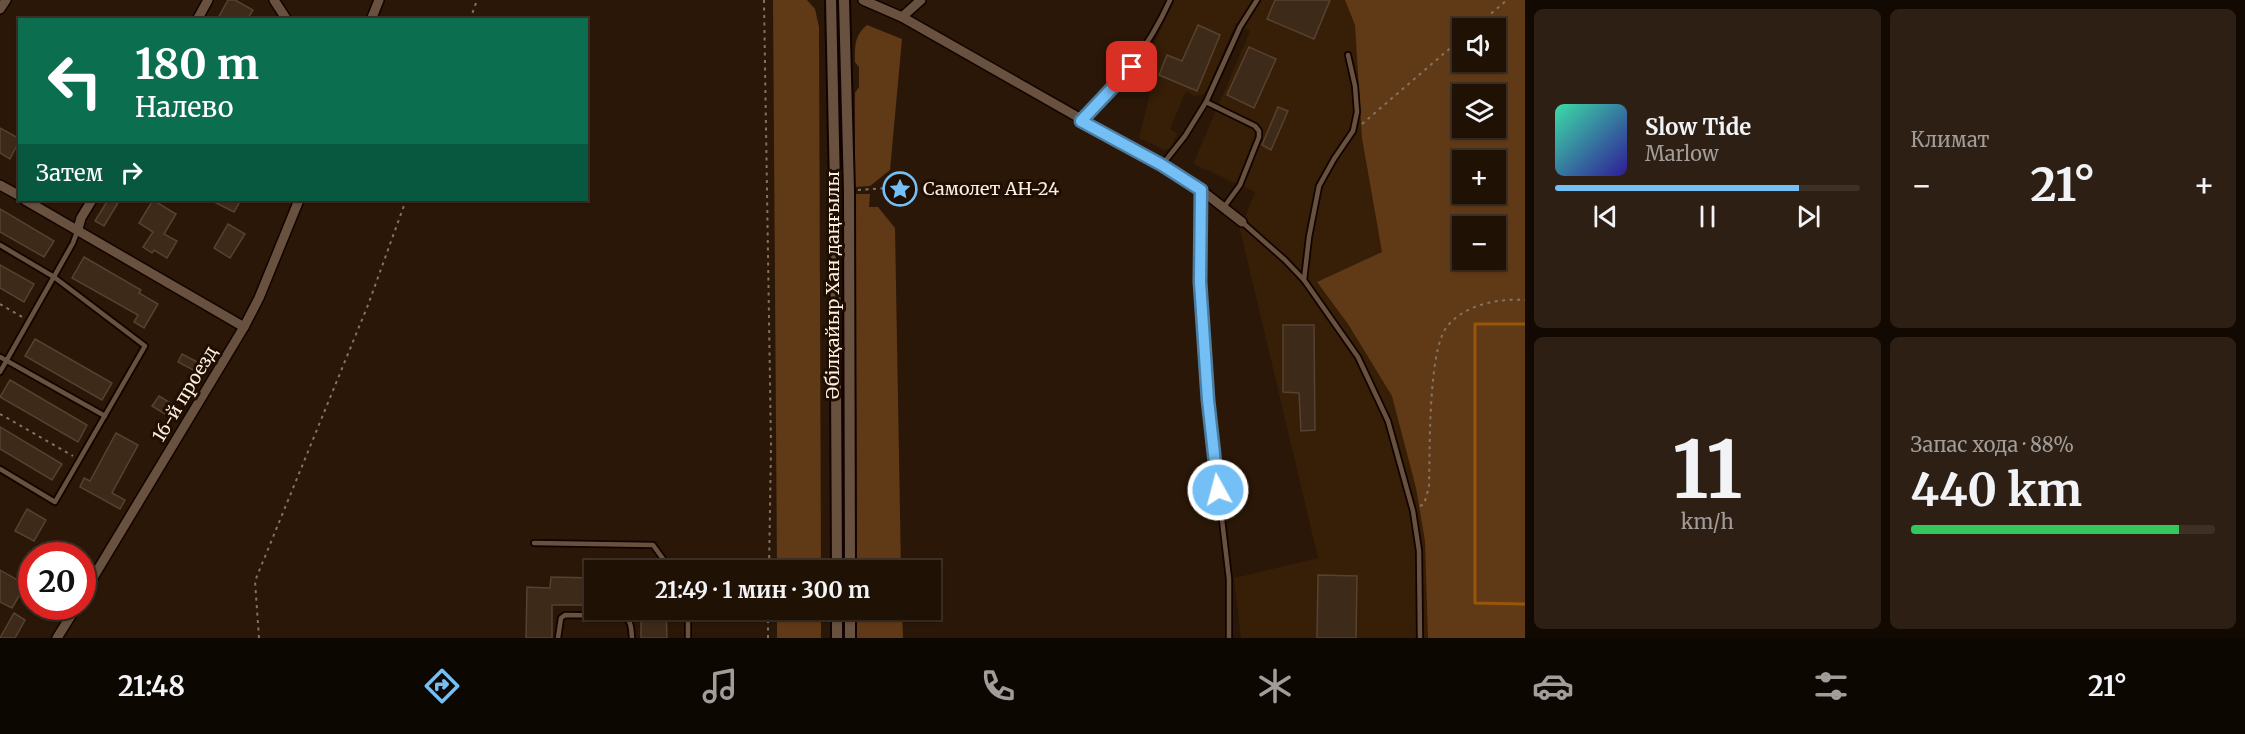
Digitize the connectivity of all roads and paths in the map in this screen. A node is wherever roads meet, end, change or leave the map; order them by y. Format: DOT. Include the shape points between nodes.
graph roads {
  1 [pos="6,0"];
  2 [pos="208,0"];
  3 [pos="274,0"];
  4 [pos="379,0"];
  5 [pos="477,0"];
  6 [pos="764,0"];
  7 [pos="831,0"];
  8 [pos="844,0"];
  9 [pos="863,0"];
  10 [pos="876,0"];
  11 [pos="921,0"];
  12 [pos="1170,0"];
  13 [pos="1257,0"];
  14 [pos="1507,0"];
  15 [pos="0,9"];
  16 [pos="887,10"];
  17 [pos="902,17"];
  18 [pos="198,18"];
  19 [pos="286,18"];
  20 [pos="372,18"];
  21 [pos="471,18"];
  22 [pos="1486,18"];
  23 [pos="1452,47"];
  24 [pos="1348,55"];
  25 [pos="1206,102"];
  26 [pos="1081,121"];
  27 [pos="1353,131"];
  28 [pos="1162,165"];
  29 [pos="0,185"];
  30 [pos="888,188"];
  31 [pos="1201,190"];
  32 [pos="849,191"];
  33 [pos="18,195"];
  34 [pos="27,201"];
  35 [pos="91,201"];
  36 [pos="298,201"];
  37 [pos="406,201"];
  38 [pos="1224,207"];
  39 [pos="1242,222"];
  40 [pos="78,230"];
  41 [pos="0,245"];
  42 [pos="54,277"];
  43 [pos="1304,280"];
  44 [pos="1525,300"];
  45 [pos="0,304"];
  46 [pos="29,321"];
  47 [pos="244,327"];
  48 [pos="0,357"];
  49 [pos="6,361"];
  50 [pos="0,372"];
  51 [pos="0,414"];
  52 [pos="105,416"];
  53 [pos="80,460"];
  54 [pos="0,469"];
  55 [pos="1413,511"];
  56 [pos="534,543"];
  57 [pos="664,560"];
  58 [pos="769,560"];
  59 [pos="837,560"];
  60 [pos="850,560"];
  61 [pos="96,573"];
  62 [pos="68,620"];
  63 [pos="688,620"];
  64 [pos="768,620"];
  65 [pos="837,620"];
  66 [pos="850,620"];
  67 [pos="57,638"];
  68 [pos="260,638"];
  69 [pos="558,638"];
  70 [pos="632,638"];
  71 [pos="688,638"];
  72 [pos="768,638"];
  73 [pos="837,638"];
  74 [pos="850,638"];
  75 [pos="1229,638"];
  76 [pos="1420,638"];
  1 -- 15 [label="street"];
  2 -- 18 [label="street"];
  3 -- 19 [label="street"];
  4 -- 20 [label="street"];
  5 -- 21 [label="path"];
  6 -- 58 [label="path"];
  7 -- 59 [label="street, Әбілқайыр Хан даңғылы"];
  8 -- 32 [label="street, Әбілқайыр Хан даңғылы"];
  9 -- 16 [label="street"];
  10 -- 16 [label="street"];
  11 -- 17 [label="street"];
  12 -- 26 [label="lane" via="1132,67"];
  13 -- 25 [label="lane" via="1240,27"];
  14 -- 22 [label="path"];
  16 -- 17 [label="street"];
  17 -- 26 [label="street"];
  23 -- 27 [label="path"];
  24 -- 27 [label="lane" via="1357,112"];
  25 -- 28 [label="lane"];
  25 -- 38 [label="lane" via="1259,131 1240,184"];
  26 -- 28 [label="street"];
  27 -- 43 [label="lane" via="1319,186"];
  28 -- 31 [label="street"];
  29 -- 33 [label="street"];
  30 -- 32 [label="path"];
  31 -- 38 [label="street"];
  31 -- 75 [label="lane" via="1200,282 1208,400 1229,579"];
  32 -- 60 [label="street, Әбілқайыр Хан даңғылы"];
  34 -- 40 [label="street"];
  35 -- 40 [label="street"];
  36 -- 47 [label="street, 16-й проезд" via="260,298"];
  37 -- 68 [label="path" via="368,305 255,581"];
  38 -- 39 [label="street"];
  39 -- 43 [label="lane"];
  40 -- 42 [label="lane"];
  40 -- 47 [label="street"];
  41 -- 42 [label="lane"];
  42 -- 46 [label="lane"];
  42 -- 52 [label="lane" via="145,346"];
  43 -- 55 [label="lane" via="1358,357 1388,421"];
  44 -- 55 [label="path" via="1504,299 1466,311 1446,329 1435,359 1429,487 1424,504"];
  45 -- 46 [label="path"];
  46 -- 49 [label="lane"];
  47 -- 61 [label="street, 16-й проезд"];
  48 -- 49 [label="lane"];
  49 -- 50 [label="lane"];
  49 -- 52 [label="lane"];
  51 -- 53 [label="path"];
  52 -- 53 [label="lane"];
  53 -- 54 [label="lane" via="56,502"];
  55 -- 76 [label="lane" via="1419,551"];
  56 -- 57 [label="lane" via="653,545"];
  62 -- 67 [label="street"];
  63 -- 71 [label="lane"];
  64 -- 72 [label="path"];
  65 -- 73 [label="street"];
  66 -- 74 [label="street"];
  69 -- 70 [label="lane" via="565,615 628,618"];
}
